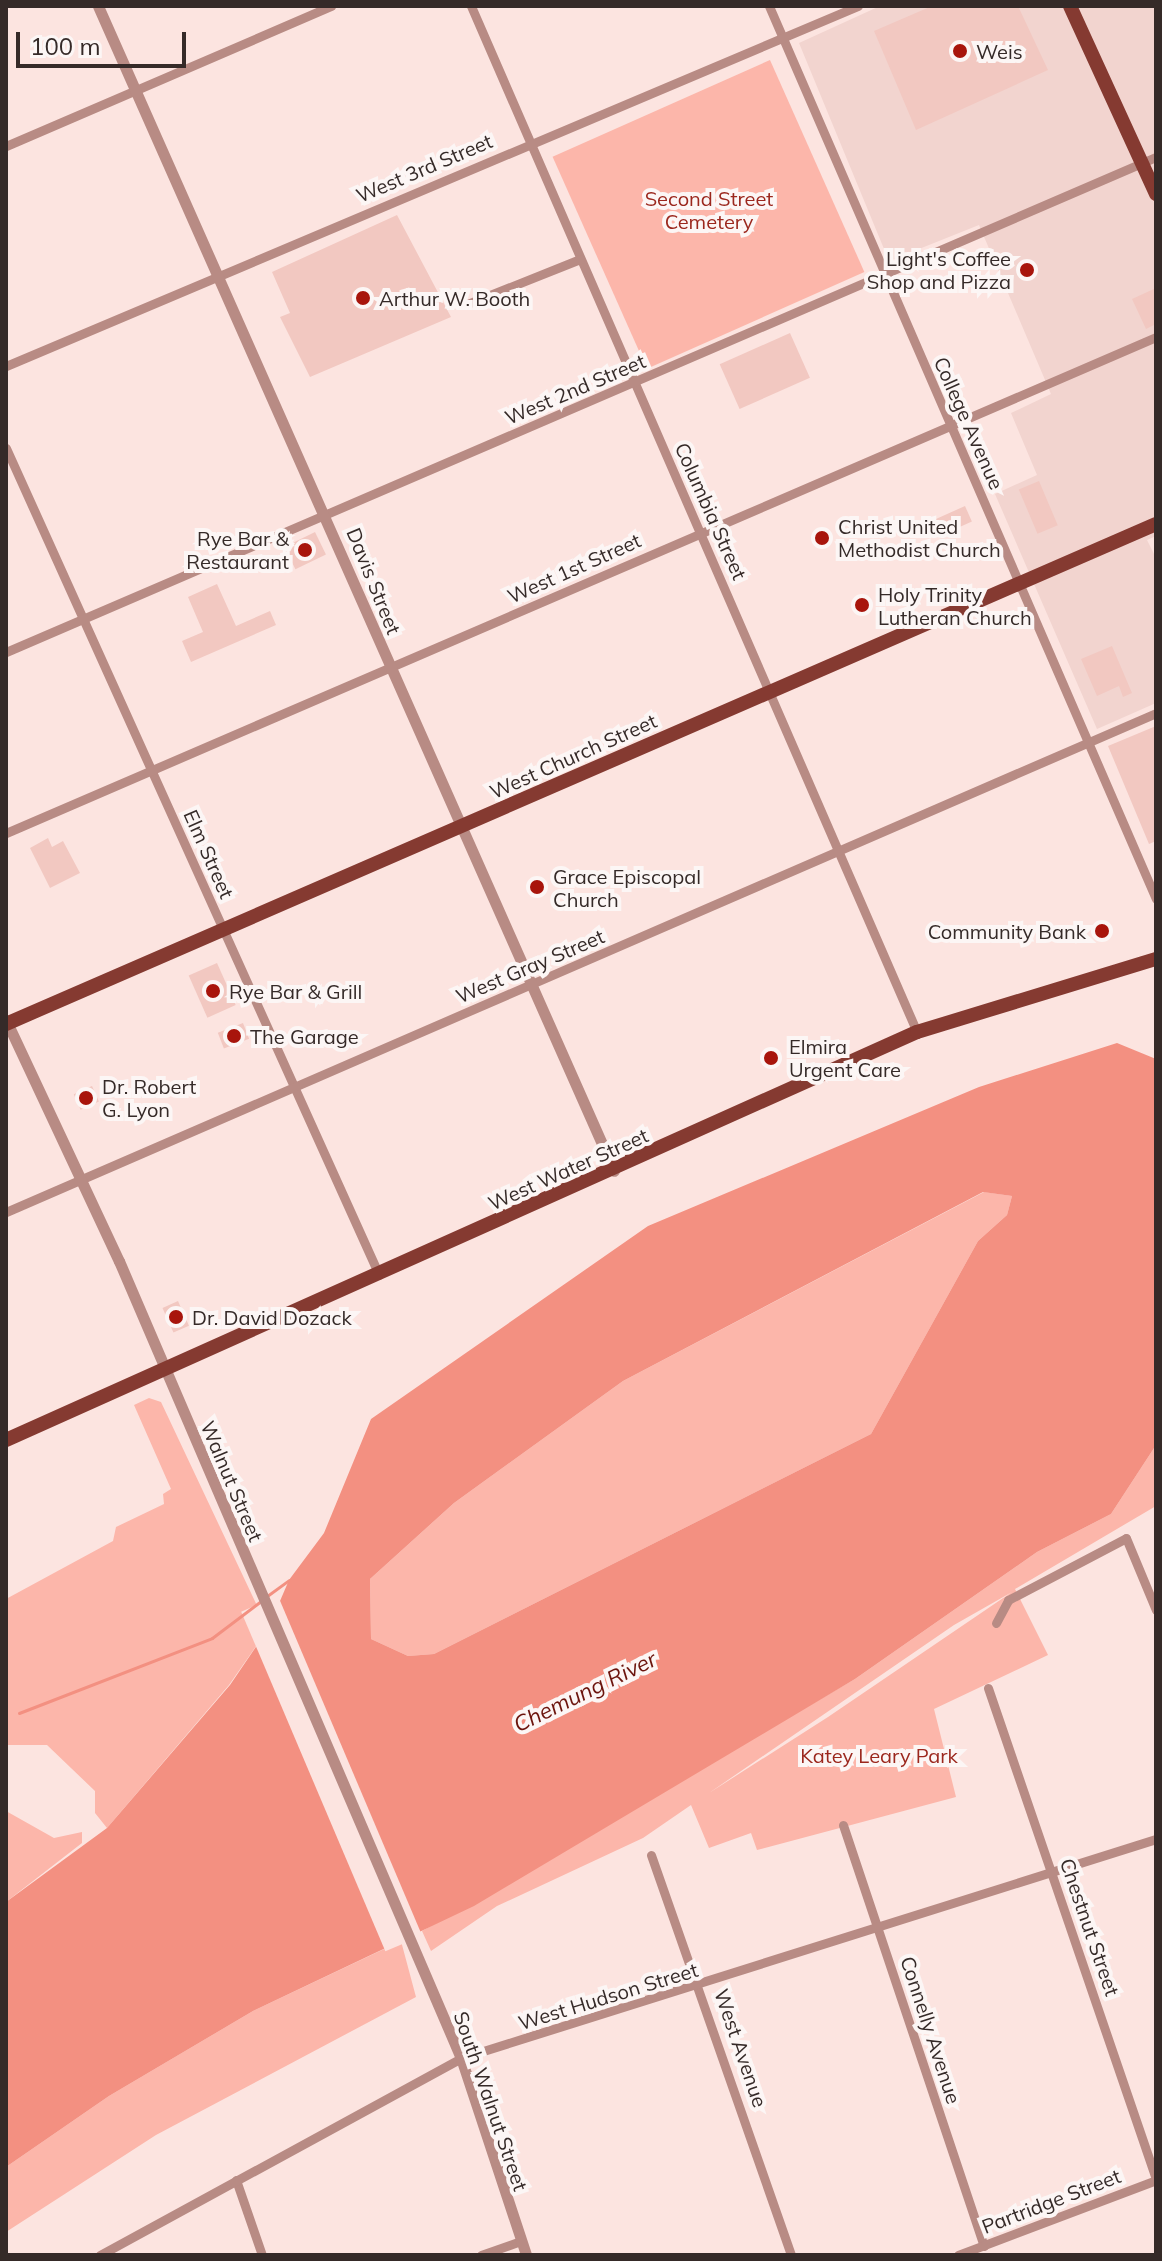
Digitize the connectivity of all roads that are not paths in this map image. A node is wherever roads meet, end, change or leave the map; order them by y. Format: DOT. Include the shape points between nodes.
graph roads {
  1 [pos="98,6"];
  2 [pos="331,6"];
  3 [pos="471,6"];
  4 [pos="769,6"];
  5 [pos="858,6"];
  6 [pos="1070,6"];
  7 [pos="782,39"];
  8 [pos="135,90"];
  9 [pos="531,143"];
  10 [pos="6,146"];
  11 [pos="1149,160"];
  12 [pos="1156,194"];
  13 [pos="580,259"];
  14 [pos="217,275"];
  15 [pos="886,278"];
  16 [pos="465,305"];
  17 [pos="1156,337"];
  18 [pos="6,366"];
  19 [pos="635,384"];
  20 [pos="950,424"];
  21 [pos="6,448"];
  22 [pos="326,513"];
  23 [pos="1156,524"];
  24 [pos="701,531"];
  25 [pos="1019,584"];
  26 [pos="83,619"];
  27 [pos="6,652"];
  28 [pos="390,668"];
  29 [pos="771,691"];
  30 [pos="1156,713"];
  31 [pos="1088,743"];
  32 [pos="152,772"];
  33 [pos="458,827"];
  34 [pos="6,833"];
  35 [pos="840,850"];
  36 [pos="1156,899"];
  37 [pos="224,931"];
  38 [pos="1156,959"];
  39 [pos="528,987"];
  40 [pos="7,1022"];
  41 [pos="917,1032"];
  42 [pos="294,1087"];
  43 [pos="614,1171"];
  44 [pos="81,1179"];
  45 [pos="6,1212"];
  46 [pos="379,1275"];
  47 [pos="163,1370"];
  48 [pos="6,1440"];
  49 [pos="1156,1610"];
  50 [pos="996,1623"];
  51 [pos="988,1688"];
  52 [pos="843,1825"];
  53 [pos="1156,1839"];
  54 [pos="651,1855"];
  55 [pos="1054,1875"];
  56 [pos="878,1930"];
  57 [pos="419,1960"];
  58 [pos="701,1987"];
  59 [pos="461,2058"];
  60 [pos="1156,2179"];
  61 [pos="236,2180"];
  62 [pos="521,2241"];
  63 [pos="984,2246"];
  64 [pos="100,2255"];
  65 [pos="262,2255"];
  66 [pos="481,2255"];
  67 [pos="526,2255"];
  68 [pos="791,2255"];
  69 [pos="958,2255"];
  1 -- 8 [label="street, Davis Street"];
  2 -- 8 [label="street"];
  3 -- 9 [label="street, Columbia Street"];
  4 -- 7 [label="street, College Avenue"];
  5 -- 7 [label="street, West 3rd Street"];
  6 -- 11 [label="main road"];
  7 -- 9 [label="street, West 3rd Street"];
  7 -- 15 [label="street, College Avenue"];
  8 -- 10 [label="street"];
  8 -- 14 [label="street, Davis Street"];
  9 -- 13 [label="street, Columbia Street"];
  9 -- 14 [label="street, West 3rd Street"];
  11 -- 12 [label="main road"];
  11 -- 15 [label="street, West 2nd Street"];
  13 -- 16 [label="street"];
  13 -- 19 [label="street, Columbia Street"];
  14 -- 18 [label="street, West 3rd Street"];
  14 -- 22 [label="street, Davis Street"];
  15 -- 19 [label="street, West 2nd Street"];
  15 -- 20 [label="street, College Avenue"];
  17 -- 20 [label="street, West 1st Street"];
  19 -- 22 [label="street, West 2nd Street"];
  19 -- 24 [label="street, Columbia Street"];
  20 -- 24 [label="street, West 1st Street"];
  20 -- 25 [label="street, College Avenue"];
  21 -- 26 [label="street, Elm Street"];
  22 -- 26 [label="street, West 2nd Street"];
  22 -- 28 [label="street, Davis Street"];
  23 -- 25 [label="main road, West Church Street"];
  24 -- 28 [label="street, West 1st Street"];
  24 -- 29 [label="street, Columbia Street"];
  25 -- 29 [label="main road, West Church Street"];
  25 -- 31 [label="street, College Avenue"];
  26 -- 27 [label="street, West 2nd Street"];
  26 -- 32 [label="street, Elm Street"];
  28 -- 32 [label="street, West 1st Street"];
  28 -- 33 [label="street, Davis Street"];
  29 -- 33 [label="main road, West Church Street"];
  29 -- 35 [label="street, Columbia Street"];
  30 -- 31 [label="street, West Gray Street"];
  31 -- 35 [label="street, West Gray Street"];
  31 -- 36 [label="street, College Avenue"];
  32 -- 34 [label="street, West 1st Street"];
  32 -- 37 [label="street, Elm Street"];
  33 -- 37 [label="main road, West Church Street"];
  33 -- 39 [label="street, Davis Street"];
  35 -- 39 [label="street, West Gray Street"];
  35 -- 41 [label="street, Columbia Street"];
  37 -- 40 [label="main road, West Church Street"];
  37 -- 42 [label="street, Elm Street"];
  38 -- 41 [label="main road, West Water Street"];
  39 -- 42 [label="street, West Gray Street"];
  39 -- 43 [label="street, Davis Street"];
  40 -- 44 [label="street, Walnut Street"];
  41 -- 43 [label="main road, West Water Street"];
  42 -- 44 [label="street, West Gray Street"];
  42 -- 46 [label="street, Elm Street"];
  43 -- 46 [label="main road, West Water Street"];
  44 -- 45 [label="street, West Gray Street"];
  44 -- 47 [label="street, Walnut Street"];
  46 -- 47 [label="main road, West Water Street"];
  47 -- 48 [label="main road, West Water Street"];
  47 -- 57 [label="street, Walnut Street"];
  49 -- 50 [label="street" via="1126,1538 1008,1600"];
  51 -- 55 [label="street, Chestnut Street"];
  52 -- 56 [label="street, Connelly Avenue"];
  53 -- 55 [label="street, West Hudson Street"];
  54 -- 58 [label="street, West Avenue"];
  55 -- 56 [label="street, West Hudson Street"];
  55 -- 60 [label="street, Chestnut Street"];
  56 -- 58 [label="street, West Hudson Street"];
  56 -- 63 [label="street, Connelly Avenue"];
  57 -- 59 [label="street, South Walnut Street"];
  58 -- 59 [label="street, West Hudson Street"];
  58 -- 68 [label="street, West Avenue"];
  59 -- 61 [label="street, West Hudson Street"];
  59 -- 62 [label="street, South Walnut Street"];
  60 -- 63 [label="street, Partridge Street"];
  61 -- 64 [label="street, West Hudson Street"];
  61 -- 65 [label="street"];
  62 -- 66 [label="street"];
  62 -- 67 [label="street, South Walnut Street"];
  63 -- 69 [label="street, Partridge Street"];
}
